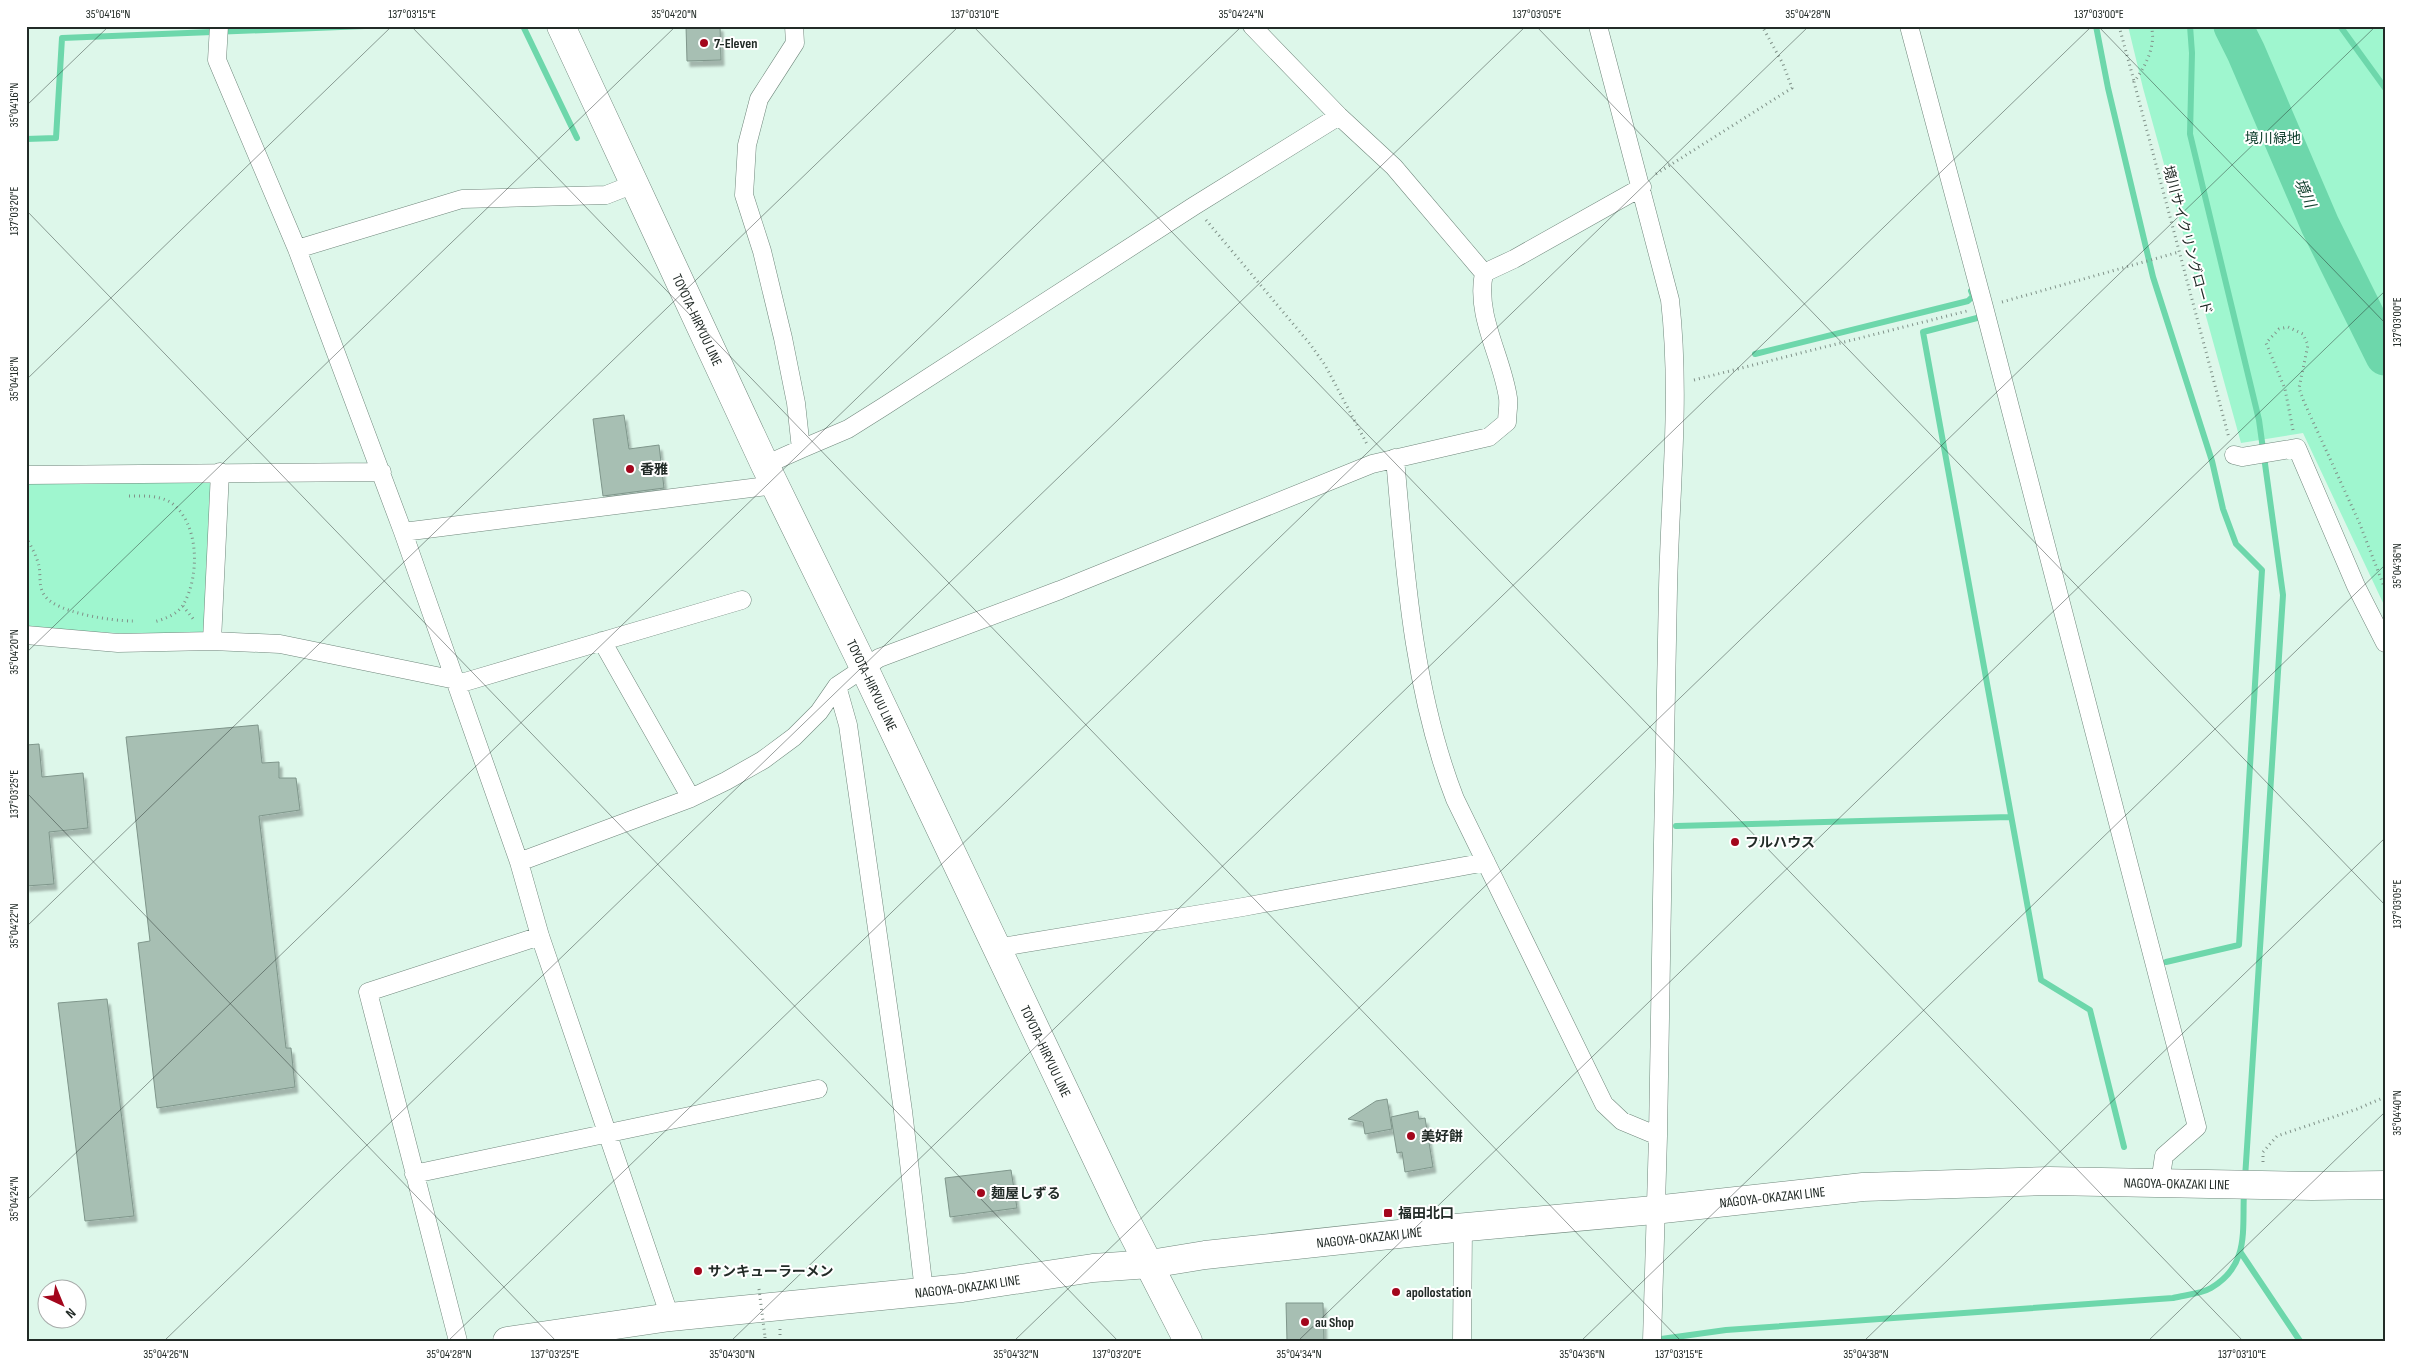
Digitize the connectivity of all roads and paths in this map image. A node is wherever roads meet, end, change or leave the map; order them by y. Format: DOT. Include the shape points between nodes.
graph roads {
  1 [pos="219,26"];
  2 [pos="561,26"];
  3 [pos="794,26"];
  4 [pos="1252,26"];
  5 [pos="1598,26"];
  6 [pos="1762,26"];
  7 [pos="1909,26"];
  8 [pos="2119,26"];
  9 [pos="2152,26"];
  10 [pos="2134,82"];
  11 [pos="1338,116"];
  12 [pos="634,184"];
  13 [pos="1641,185"];
  14 [pos="1194,206"];
  15 [pos="297,249"];
  16 [pos="2180,252"];
  17 [pos="1484,273"];
  18 [pos="1984,306"];
  19 [pos="1676,384"];
  20 [pos="2296,441"];
  21 [pos="801,448"];
  22 [pos="2238,456"];
  23 [pos="1396,458"];
  24 [pos="1372,464"];
  25 [pos="220,472"];
  26 [pos="382,472"];
  27 [pos="26,475"];
  28 [pos="770,475"];
  29 [pos="126,496"];
  30 [pos="403,532"];
  31 [pos="26,537"];
  32 [pos="2385,589"];
  33 [pos="742,600"];
  34 [pos="142,622"];
  35 [pos="152,622"];
  36 [pos="26,635"];
  37 [pos="212,641"];
  38 [pos="602,641"];
  39 [pos="2385,643"];
  40 [pos="863,667"];
  41 [pos="457,682"];
  42 [pos="837,686"];
  43 [pos="691,798"];
  44 [pos="519,862"];
  45 [pos="1486,862"];
  46 [pos="540,936"];
  47 [pos="996,948"];
  48 [pos="818,1090"];
  49 [pos="2385,1097"];
  50 [pos="607,1134"];
  51 [pos="1658,1136"];
  52 [pos="414,1174"];
  53 [pos="2160,1184"];
  54 [pos="2263,1185"];
  55 [pos="2385,1185"];
  56 [pos="1654,1210"];
  57 [pos="1463,1227"];
  58 [pos="1150,1264"];
  59 [pos="758,1289"];
  60 [pos="924,1292"];
  61 [pos="670,1317"];
  62 [pos="1652,1322"];
  63 [pos="765,1339"];
  64 [pos="458,1341"];
  65 [pos="507,1341"];
  66 [pos="1188,1341"];
  67 [pos="1462,1341"];
  68 [pos="1652,1341"];
  69 [pos="1664,1341"];
  1 -- 15 [label="street" via="217,60"];
  2 -- 12 [label="main road, TOYOTA-HIRYUU LINE"];
  3 -- 21 [label="street" via="795,43 758,99 747,145 744,195 784,338"];
  4 -- 11 [label="street"];
  5 -- 13 [label="street"];
  6 -- 13 [label="path" via="1792,88"];
  7 -- 18 [label="street"];
  8 -- 10 [label="path, 境川サイクリングロード"];
  9 -- 10 [label="path" via="2152,42 2144,69"];
  10 -- 16 [label="path, 境川サイクリングロード"];
  11 -- 14 [label="street"];
  11 -- 17 [label="street" via="1394,167"];
  12 -- 15 [label="street" via="606,194 462,198"];
  12 -- 28 [label="main road, TOYOTA-HIRYUU LINE"];
  13 -- 17 [label="street"];
  13 -- 19 [label="street" via="1670,300"];
  14 -- 21 [label="street" via="898,398 848,428"];
  14 -- 24 [label="path" via="1326,365 1368,445"];
  15 -- 26 [label="street"];
  16 -- 18 [label="path"];
  16 -- 22 [label="path, 境川サイクリングロード"];
  17 -- 23 [label="street" via="1480,290 1508,399 1507,422 1489,437"];
  18 -- 19 [label="path"];
  18 -- 53 [label="street" via="2197,1127 2164,1156"];
  19 -- 51 [label="street" via="1669,538"];
  20 -- 22 [label="street"];
  20 -- 32 [label="path" via="2285,389 2266,343 2279,329 2288,327 2303,334 2308,344 2299,388"];
  20 -- 39 [label="street" via="2356,586"];
  21 -- 28 [label="street"];
  23 -- 24 [label="street"];
  23 -- 45 [label="street" via="1412,623 1427,706 1440,761"];
  24 -- 40 [label="street"];
  25 -- 26 [label="street"];
  25 -- 27 [label="street"];
  25 -- 37 [label="street"];
  26 -- 30 [label="street"];
  28 -- 30 [label="street"];
  28 -- 40 [label="main road, TOYOTA-HIRYUU LINE"];
  29 -- 35 [label="path" via="155,496 171,503 183,514 193,541 191,589 182,606 163,620"];
  30 -- 41 [label="street"];
  31 -- 34 [label="path" via="39,565 40,586 45,597 58,607 96,618"];
  33 -- 38 [label="street"];
  36 -- 37 [label="street" via="118,643"];
  37 -- 41 [label="street" via="280,644"];
  38 -- 41 [label="street"];
  38 -- 43 [label="street"];
  40 -- 42 [label="street"];
  40 -- 47 [label="main road, TOYOTA-HIRYUU LINE"];
  41 -- 44 [label="street"];
  42 -- 43 [label="street" via="819,712 794,737 763,760"];
  42 -- 60 [label="street" via="848,725 903,1111"];
  43 -- 44 [label="street"];
  44 -- 46 [label="street"];
  45 -- 47 [label="street" via="1234,909"];
  45 -- 51 [label="street" via="1604,1104 1622,1121"];
  46 -- 50 [label="street"];
  46 -- 52 [label="street" via="368,992"];
  47 -- 58 [label="main road, TOYOTA-HIRYUU LINE"];
  48 -- 50 [label="street"];
  49 -- 54 [label="path" via="2277,1136 2264,1152"];
  50 -- 52 [label="street"];
  50 -- 61 [label="street"];
  51 -- 56 [label="street"];
  52 -- 64 [label="street"];
  53 -- 54 [label="main road, NAGOYA-OKAZAKI LINE"];
  53 -- 56 [label="main road, NAGOYA-OKAZAKI LINE" via="2049,1181 1862,1187"];
  54 -- 55 [label="main road, NAGOYA-OKAZAKI LINE"];
  56 -- 57 [label="main road, NAGOYA-OKAZAKI LINE"];
  56 -- 62 [label="street" via="1656,1263"];
  57 -- 58 [label="main road, NAGOYA-OKAZAKI LINE"];
  57 -- 67 [label="street"];
  58 -- 60 [label="main road, NAGOYA-OKAZAKI LINE" via="1093,1268"];
  58 -- 66 [label="main road, TOYOTA-HIRYUU LINE"];
  59 -- 63 [label="path, bridge"];
  60 -- 61 [label="main road, NAGOYA-OKAZAKI LINE"];
  61 -- 65 [label="main road, NAGOYA-OKAZAKI LINE"];
  62 -- 68 [label="street"];
  62 -- 69 [label="street"];
}
